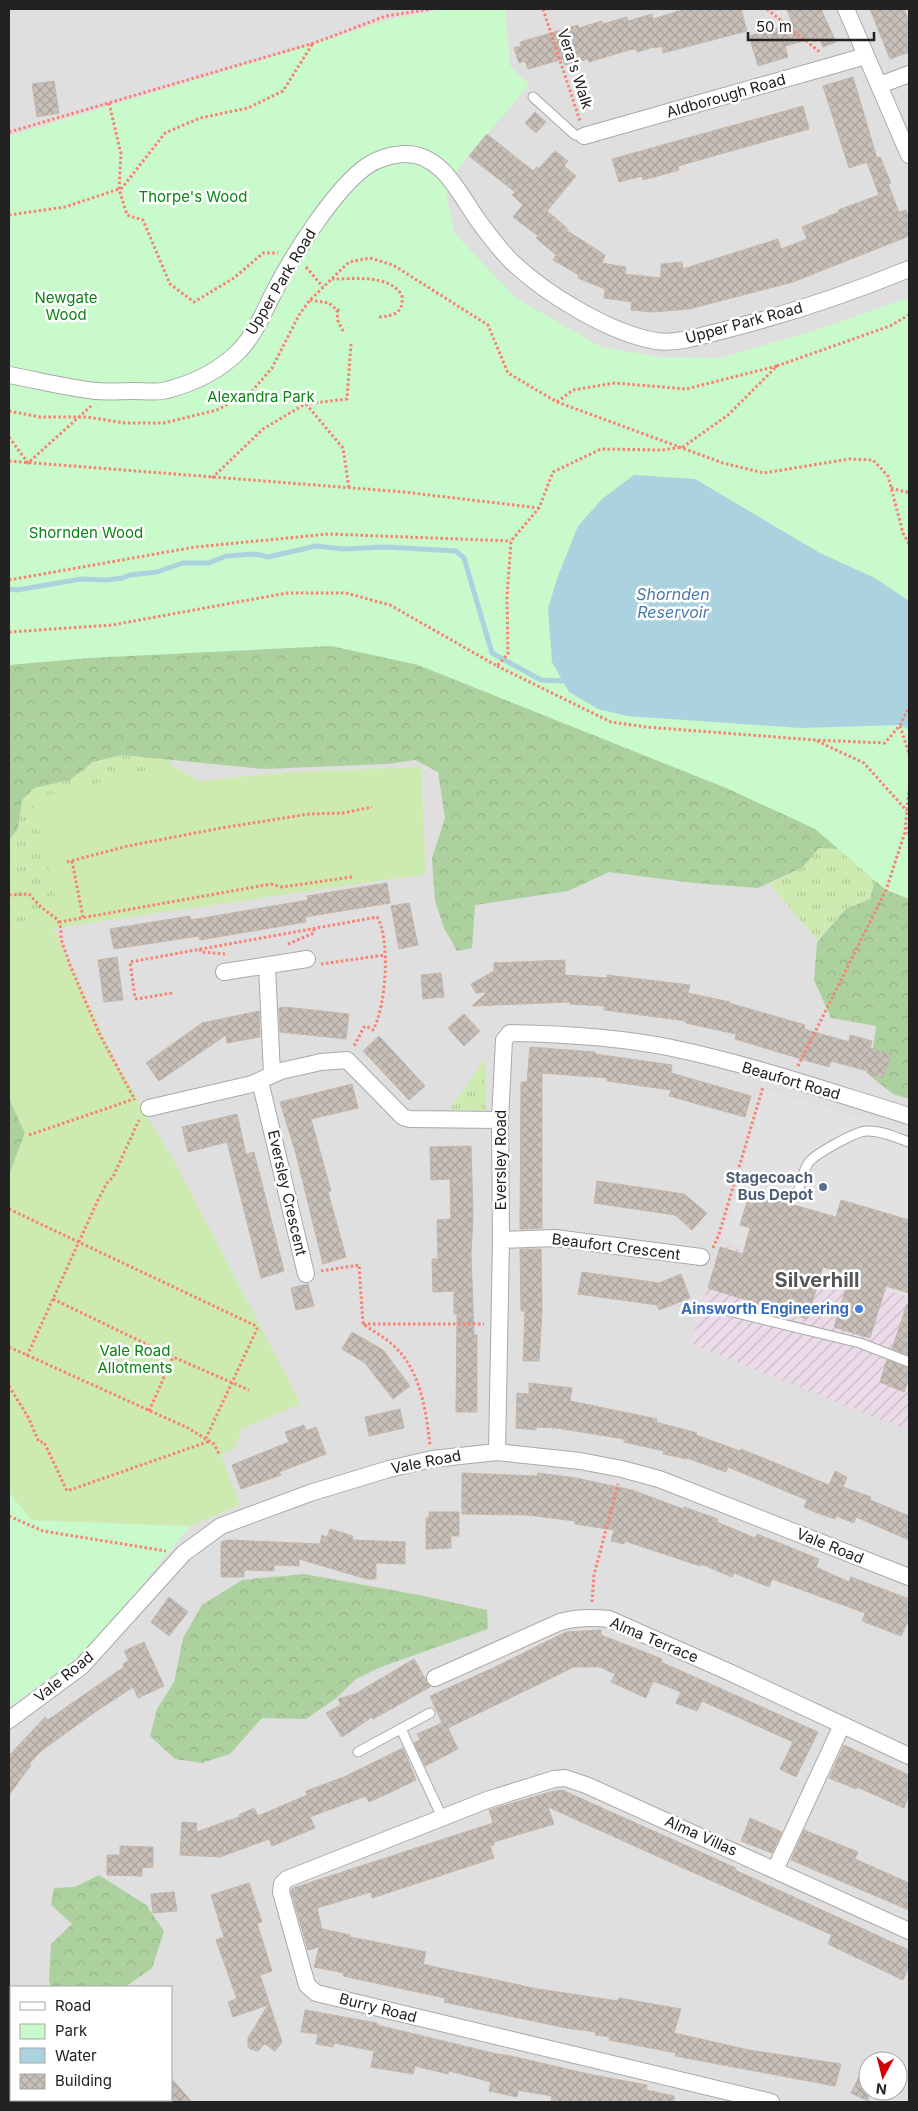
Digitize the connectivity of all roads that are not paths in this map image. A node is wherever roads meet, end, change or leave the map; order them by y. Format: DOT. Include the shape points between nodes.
graph roads {
  1 [pos="846,9"];
  2 [pos="866,56"];
  3 [pos="909,74"];
  4 [pos="880,84"];
  5 [pos="533,98"];
  6 [pos="584,136"];
  7 [pos="909,155"];
  8 [pos="909,269"];
  9 [pos="9,375"];
  10 [pos="301,960"];
  11 [pos="267,966"];
  12 [pos="224,972"];
  13 [pos="672,1048"];
  14 [pos="266,1077"];
  15 [pos="145,1111"];
  16 [pos="909,1116"];
  17 [pos="500,1120"];
  18 [pos="909,1142"];
  19 [pos="798,1192"];
  20 [pos="501,1240"];
  21 [pos="702,1257"];
  22 [pos="306,1274"];
  23 [pos="721,1310"];
  24 [pos="909,1362"];
  25 [pos="496,1452"];
  26 [pos="909,1577"];
  27 [pos="435,1678"];
  28 [pos="430,1714"];
  29 [pos="9,1720"];
  30 [pos="842,1725"];
  31 [pos="401,1729"];
  32 [pos="358,1752"];
  33 [pos="909,1756"];
  34 [pos="487,1800"];
  35 [pos="442,1817"];
  36 [pos="775,1870"];
  37 [pos="909,1931"];
  38 [pos="771,2102"];
  1 -- 2 [label="street"];
  2 -- 4 [label="street"];
  2 -- 6 [label="street, Aldborough Road"];
  3 -- 4 [label="street"];
  4 -- 7 [label="street"];
  5 -- 6 [label="lane" via="575,135"];
  8 -- 9 [label="street, Upper Park Road" via="799,309 744,325 691,339 658,341 598,321 529,277 493,241 459,189 436,166 421,156 404,154 384,157 366,167 326,209 275,289 259,325 239,351 208,376 164,391 97,391"];
  10 -- 11 [label="street"];
  11 -- 12 [label="street"];
  11 -- 14 [label="street, Eversley Crescent"];
  13 -- 16 [label="street, Beaufort Road"];
  13 -- 17 [label="street, Eversley Road" via="578,1034 510,1033 504,1040"];
  14 -- 15 [label="street"];
  14 -- 17 [label="street" via="321,1062 346,1060 403,1117"];
  14 -- 22 [label="street, Eversley Crescent"];
  17 -- 20 [label="street, Eversley Road"];
  18 -- 19 [label="lane" via="868,1130 857,1132 812,1159 804,1171"];
  20 -- 21 [label="street, Beaufort Crescent" via="555,1238"];
  20 -- 25 [label="street, Eversley Road"];
  23 -- 24 [label="lane" via="860,1344"];
  25 -- 26 [label="street, Vale Road" via="572,1460 659,1479"];
  25 -- 29 [label="street, Vale Road" via="432,1459 389,1469 310,1493 221,1526 184,1553 82,1666"];
  27 -- 30 [label="street, Alma Terrace" via="560,1622 591,1617 609,1619"];
  28 -- 31 [label="lane"];
  30 -- 33 [label="street, Alma Terrace"];
  30 -- 36 [label="street"];
  31 -- 32 [label="lane"];
  31 -- 35 [label="lane"];
  34 -- 35 [label="street, Burry Road"];
  34 -- 36 [label="street, Alma Villas" via="566,1778"];
  35 -- 38 [label="street, Burry Road" via="282,1884 281,1892 307,1985 316,1993"];
  36 -- 37 [label="street, Alma Villas"];
}
